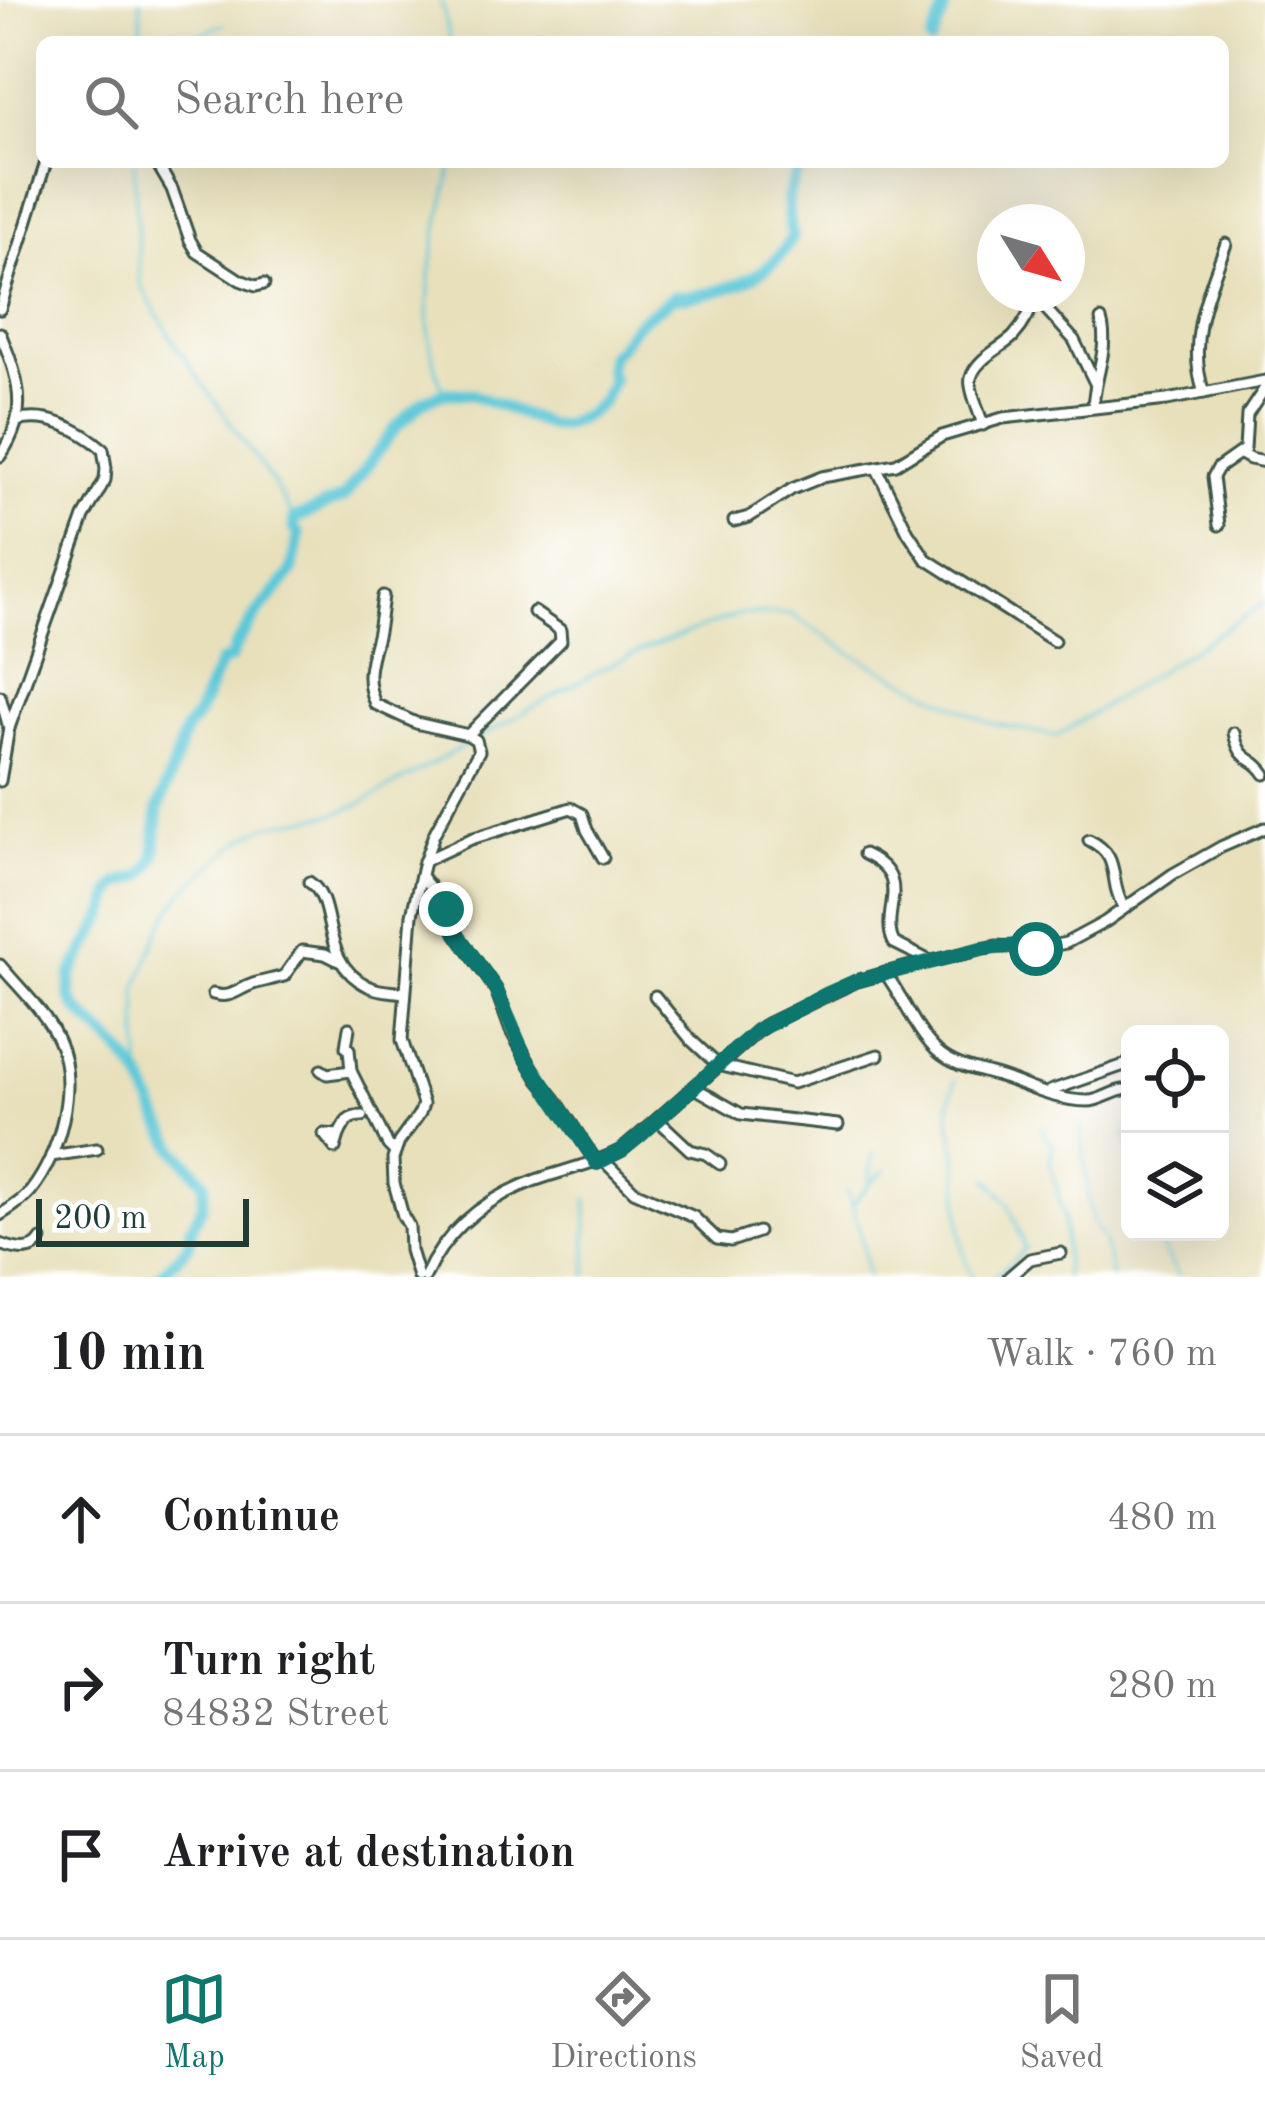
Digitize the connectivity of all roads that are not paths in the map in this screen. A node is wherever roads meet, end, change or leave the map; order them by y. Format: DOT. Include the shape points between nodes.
graph roads {
  1 [pos="44,168"];
  2 [pos="160,168"];
  3 [pos="1226,244"];
  4 [pos="264,284"];
  5 [pos="0,309"];
  6 [pos="1027,312"];
  7 [pos="1050,312"];
  8 [pos="1101,320"];
  9 [pos="0,333"];
  10 [pos="1095,383"];
  11 [pos="1265,384"];
  12 [pos="1204,393"];
  13 [pos="1093,407"];
  14 [pos="17,421"];
  15 [pos="982,424"];
  16 [pos="1241,454"];
  17 [pos="0,456"];
  18 [pos="1265,462"];
  19 [pos="877,469"];
  20 [pos="734,521"];
  21 [pos="1219,525"];
  22 [pos="382,596"];
  23 [pos="534,612"];
  24 [pos="1054,641"];
  25 [pos="0,696"];
  26 [pos="9,728"];
  27 [pos="1234,733"];
  28 [pos="468,735"];
  29 [pos="1265,774"];
  30 [pos="0,782"];
  31 [pos="1265,828"];
  32 [pos="1089,841"];
  33 [pos="864,854"];
  34 [pos="604,858"];
  35 [pos="424,861"];
  36 [pos="421,876"];
  37 [pos="309,882"];
  38 [pos="1124,908"];
  39 [pos="930,961"];
  40 [pos="341,962"];
  41 [pos="0,966"];
  42 [pos="885,973"];
  43 [pos="213,994"];
  44 [pos="405,994"];
  45 [pos="655,996"];
  46 [pos="349,1028"];
  47 [pos="878,1055"];
  48 [pos="718,1065"];
  49 [pos="1121,1066"];
  50 [pos="321,1070"];
  51 [pos="350,1071"];
  52 [pos="695,1088"];
  53 [pos="1121,1091"];
  54 [pos="1038,1094"];
  55 [pos="658,1120"];
  56 [pos="376,1121"];
  57 [pos="838,1125"];
  58 [pos="339,1135"];
  59 [pos="97,1149"];
  60 [pos="395,1152"];
  61 [pos="52,1156"];
  62 [pos="600,1161"];
  63 [pos="720,1164"];
  64 [pos="0,1215"];
  65 [pos="758,1232"];
  66 [pos="41,1240"];
  67 [pos="0,1244"];
  68 [pos="1061,1253"];
  69 [pos="421,1277"];
  70 [pos="1009,1277"];
  1 -- 5 [label="street"];
  2 -- 4 [label="street" via="197,252 240,280"];
  3 -- 12 [label="street" via="1198,328"];
  6 -- 15 [label="street" via="972,374"];
  7 -- 10 [label="street"];
  8 -- 10 [label="street" via="1106,340"];
  9 -- 14 [label="street" via="16,376"];
  10 -- 13 [label="street"];
  11 -- 12 [label="street"];
  11 -- 16 [label="street" via="1250,409"];
  12 -- 13 [label="street"];
  13 -- 15 [label="street"];
  14 -- 17 [label="street"];
  14 -- 26 [label="street" via="53,421 85,436 103,449 106,468"];
  15 -- 19 [label="street"];
  16 -- 18 [label="street"];
  16 -- 21 [label="street" via="1213,477"];
  19 -- 20 [label="street" via="822,476"];
  19 -- 24 [label="street" via="926,559"];
  22 -- 28 [label="street" via="367,668 375,704"];
  23 -- 28 [label="street" via="560,630 561,641"];
  25 -- 26 [label="street"];
  26 -- 30 [label="street"];
  27 -- 29 [label="street" via="1237,748"];
  28 -- 35 [label="street" via="479,751"];
  31 -- 38 [label="street" via="1196,860"];
  32 -- 38 [label="street" via="1112,860"];
  33 -- 39 [label="street" via="884,868 894,889 893,943"];
  34 -- 35 [label="street" via="571,808"];
  35 -- 36 [label="street"];
  36 -- 44 [label="street"];
  36 -- 62 [label="street" via="496,989 539,1080"];
  37 -- 40 [label="street" via="322,894"];
  38 -- 39 [label="street" via="1051,948 996,946"];
  39 -- 42 [label="street"];
  40 -- 43 [label="street" via="302,951 284,976"];
  40 -- 44 [label="street" via="370,988"];
  41 -- 61 [label="street" via="46,1019 65,1058 63,1123"];
  42 -- 48 [label="street" via="765,1024"];
  42 -- 54 [label="street" via="948,1060"];
  44 -- 60 [label="street" via="402,1040 423,1104"];
  45 -- 48 [label="street"];
  46 -- 51 [label="street"];
  47 -- 48 [label="street" via="793,1083"];
  48 -- 52 [label="street"];
  49 -- 54 [label="street"];
  50 -- 51 [label="street"];
  51 -- 56 [label="street"];
  52 -- 55 [label="street"];
  52 -- 57 [label="street" via="742,1114"];
  53 -- 54 [label="street" via="1089,1101"];
  55 -- 62 [label="street"];
  55 -- 63 [label="street"];
  56 -- 58 [label="street" via="359,1112"];
  56 -- 60 [label="street"];
  59 -- 61 [label="street"];
  60 -- 69 [label="street" via="394,1183"];
  61 -- 64 [label="street" via="27,1195"];
  62 -- 65 [label="street" via="634,1191 694,1217 717,1240"];
  62 -- 69 [label="street" via="486,1205 442,1243"];
  66 -- 67 [label="street" via="28,1250"];
  68 -- 70 [label="street" via="1030,1258"];
}
